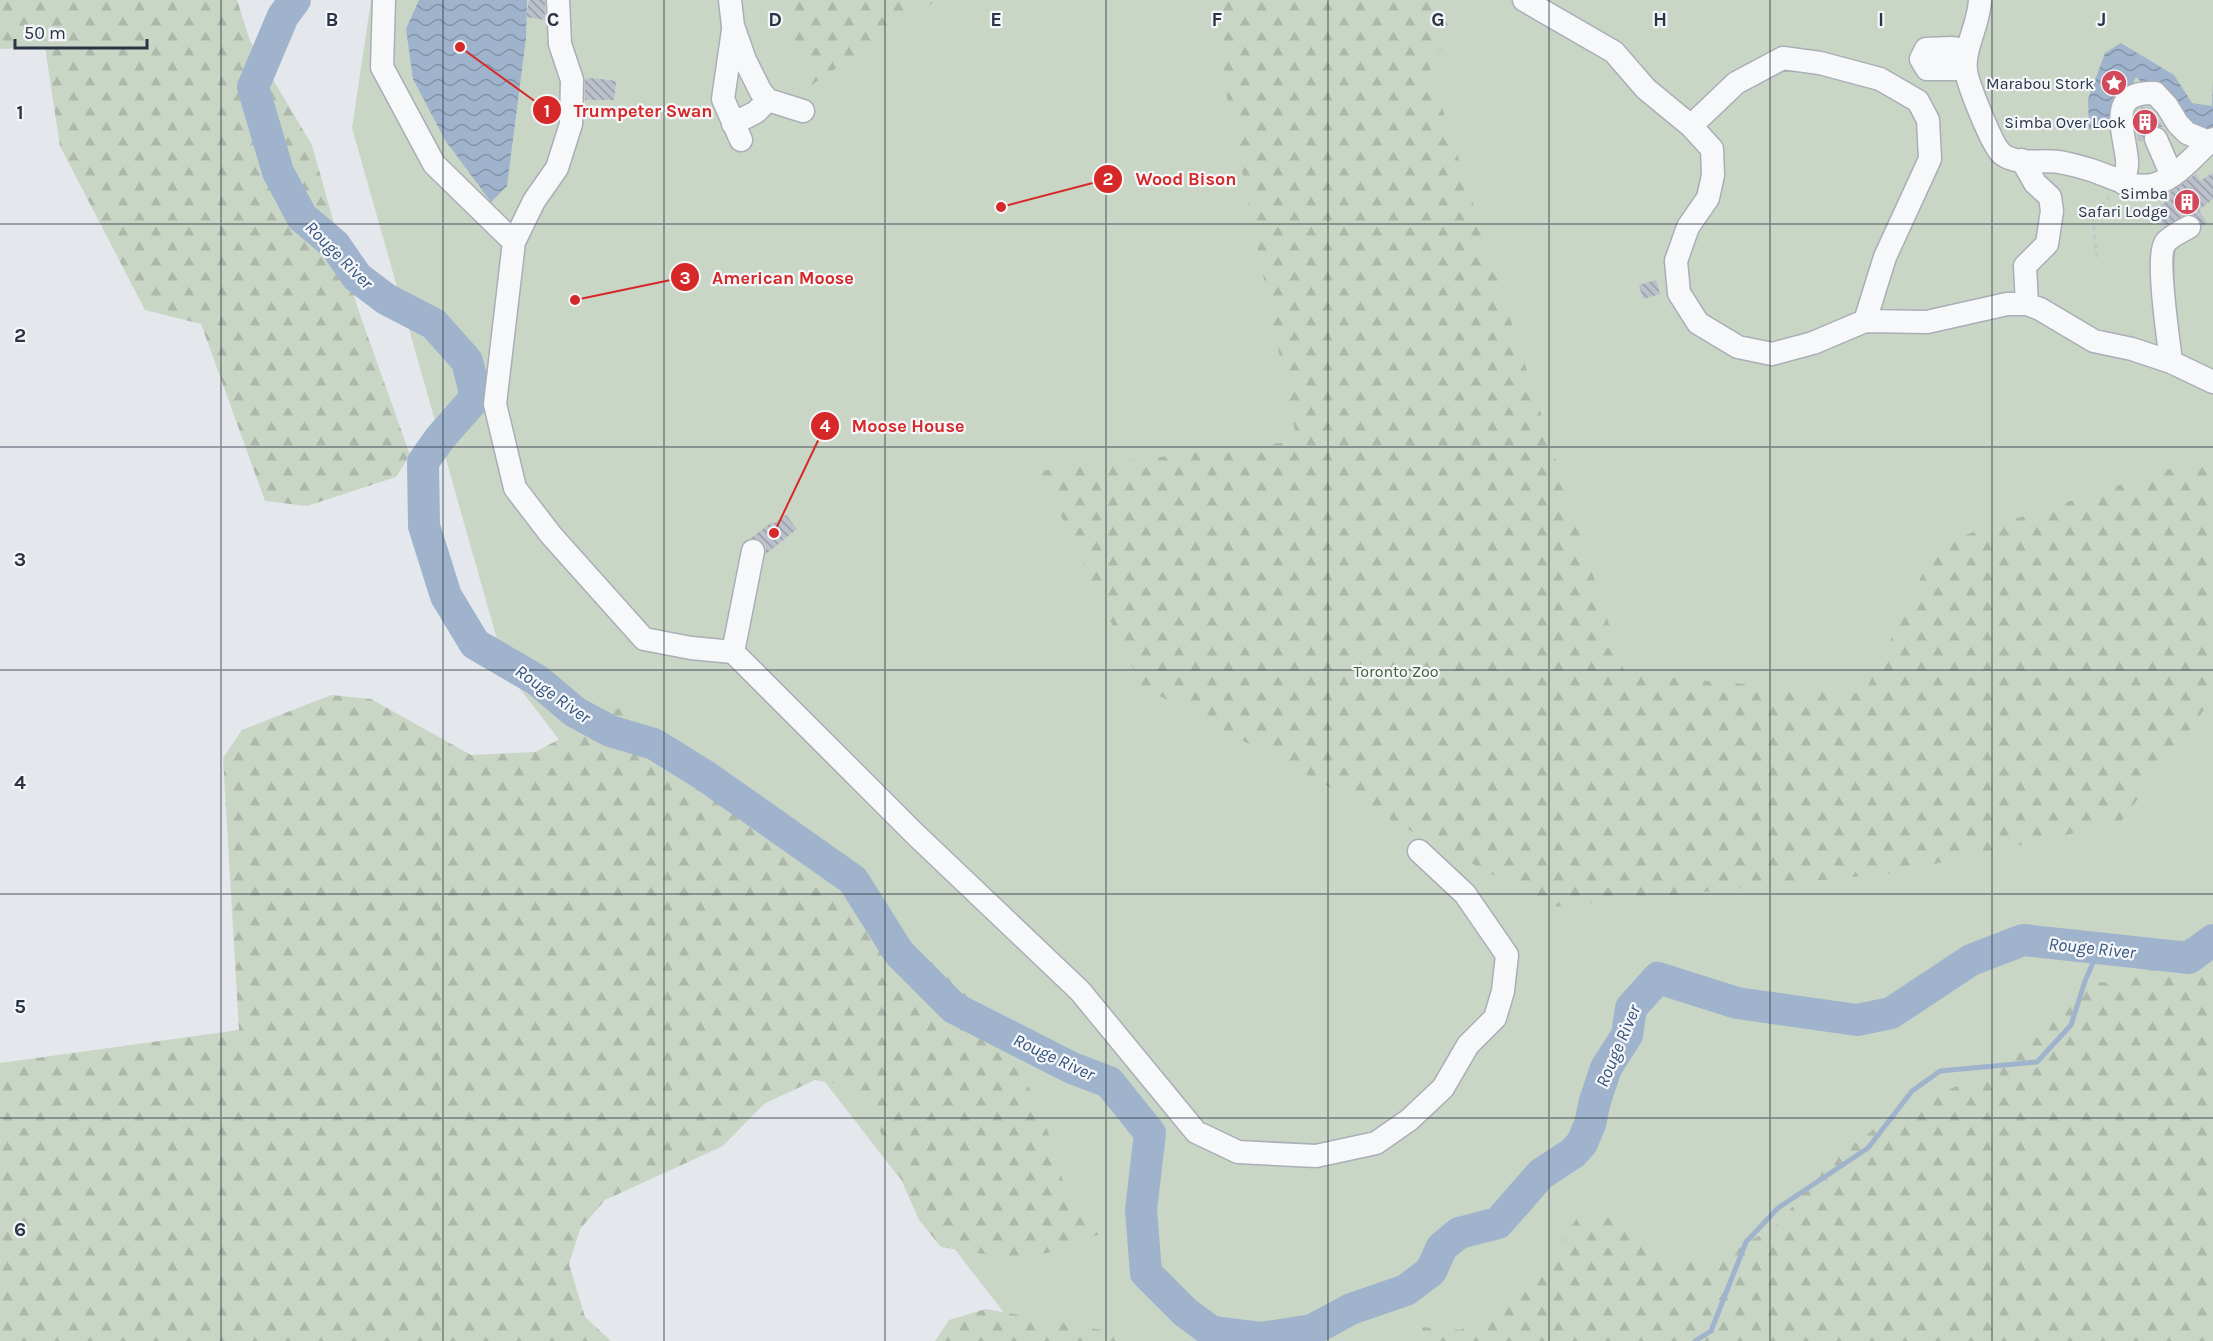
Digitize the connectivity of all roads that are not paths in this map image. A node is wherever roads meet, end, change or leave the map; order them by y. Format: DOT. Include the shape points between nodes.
graph roads {
  1 [pos="384,0"];
  2 [pos="558,0"];
  3 [pos="730,0"];
  4 [pos="1524,0"];
  5 [pos="1980,0"];
  6 [pos="733,26"];
  7 [pos="768,100"];
  8 [pos="803,111"];
  9 [pos="1691,126"];
  10 [pos="2156,139"];
  11 [pos="2211,141"];
  12 [pos="2022,160"];
  13 [pos="2172,176"];
  14 [pos="2123,183"];
  15 [pos="2189,227"];
  16 [pos="514,242"];
  17 [pos="2027,304"];
  18 [pos="1865,321"];
  19 [pos="2171,362"];
  20 [pos="2213,382"];
  21 [pos="753,551"];
  22 [pos="733,652"];
  23 [pos="1419,851"];
  1 -- 16 [label="street" via="382,67 434,164"];
  2 -- 16 [label="street" via="560,44 572,80 571,124 557,168 534,201"];
  3 -- 6 [label="street"];
  4 -- 9 [label="street" via="1614,52 1646,89"];
  5 -- 12 [label="street" via="1966,60 1969,85 2000,152"];
  6 -- 7 [label="street" via="745,60"];
  6 -- 7 [label="street" via="723,99 737,132"];
  7 -- 8 [label="street"];
  9 -- 18 [label="street" via="1712,148 1713,175 1708,198 1688,227 1676,261 1679,294 1698,323 1738,347 1772,354 1813,343"];
  9 -- 18 [label="street" via="1736,83 1783,58 1880,79 1918,101 1928,120 1930,159 1885,257"];
  10 -- 13 [label="street"];
  11 -- 13 [label="street"];
  11 -- 14 [label="street" via="2187,133 2155,93 2141,93 2128,99 2121,111 2120,124 2127,162"];
  12 -- 14 [label="street" via="2060,162"];
  12 -- 17 [label="street" via="2035,183 2050,197 2052,211 2047,244 2025,267"];
  13 -- 14 [label="street" via="2154,185"];
  15 -- 19 [label="street" via="2166,242 2161,252"];
  16 -- 22 [label="street" via="495,404 515,488 551,535 644,639"];
  17 -- 18 [label="street" via="2007,304 1927,322"];
  17 -- 19 [label="street" via="2094,341"];
  19 -- 20 [label="street"];
  21 -- 22 [label="street"];
  22 -- 23 [label="street" via="915,834 1080,991 1196,1132 1238,1152 1317,1156 1376,1143 1409,1120 1443,1088 1468,1046 1495,1018 1507,955 1465,894"];
}
